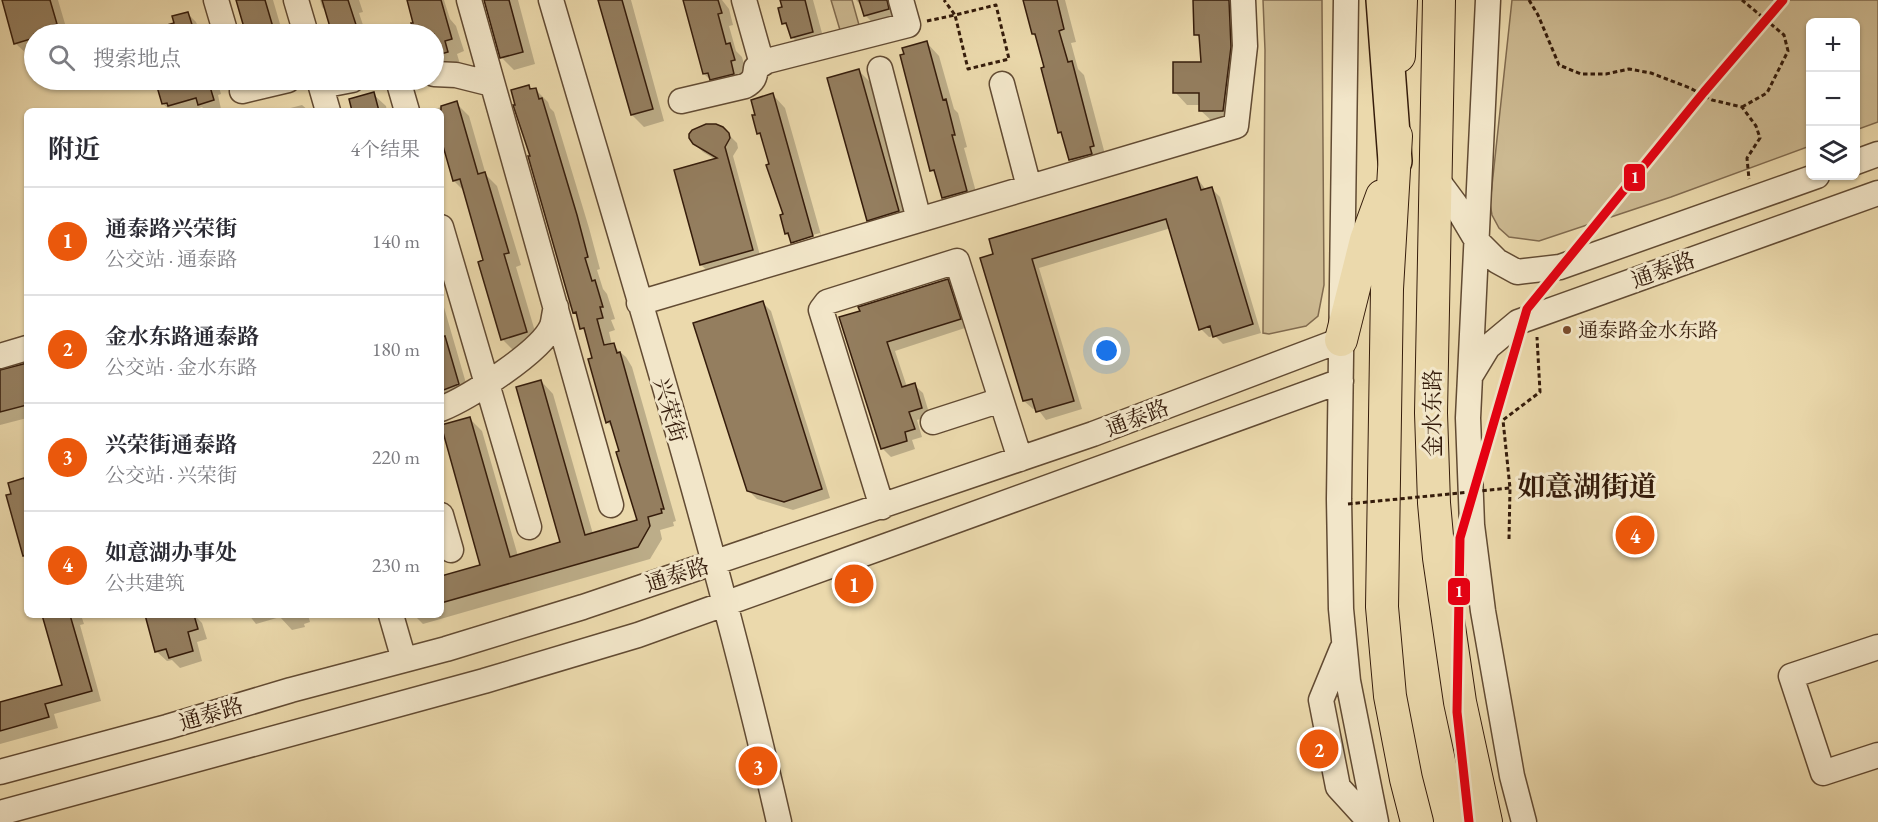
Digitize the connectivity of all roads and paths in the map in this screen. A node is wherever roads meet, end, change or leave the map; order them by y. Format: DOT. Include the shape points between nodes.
graph roads {
  1 [pos="216,0"];
  2 [pos="296,0"];
  3 [pos="469,0"];
  4 [pos="551,0"];
  5 [pos="744,0"];
  6 [pos="901,0"];
  7 [pos="944,0"];
  8 [pos="1243,0"];
  9 [pos="1346,0"];
  10 [pos="1383,0"];
  11 [pos="1401,0"];
  12 [pos="1439,0"];
  13 [pos="1453,0"];
  14 [pos="1488,0"];
  15 [pos="1529,0"];
  16 [pos="1742,0"];
  17 [pos="955,15"];
  18 [pos="223,24"];
  19 [pos="303,24"];
  20 [pos="908,25"];
  21 [pos="762,64"];
  22 [pos="880,69"];
  23 [pos="444,74"];
  24 [pos="492,84"];
  25 [pos="1002,84"];
  26 [pos="322,90"];
  27 [pos="401,90"];
  28 [pos="681,101"];
  29 [pos="1742,107"];
  30 [pos="327,108"];
  31 [pos="406,108"];
  32 [pos="1878,154"];
  33 [pos="1395,161"];
  34 [pos="1860,161"];
  35 [pos="1435,177"];
  36 [pos="1806,180"];
  37 [pos="1029,187"];
  38 [pos="1878,193"];
  39 [pos="1752,199"];
  40 [pos="919,220"];
  41 [pos="444,237"];
  42 [pos="1477,241"];
  43 [pos="639,303"];
  44 [pos="556,307"];
  45 [pos="1535,315"];
  46 [pos="1341,340"];
  47 [pos="24,349"];
  48 [pos="0,356"];
  49 [pos="1470,377"];
  50 [pos="1341,381"];
  51 [pos="487,383"];
  52 [pos="1001,400"];
  53 [pos="444,408"];
  54 [pos="933,422"];
  55 [pos="1020,459"];
  56 [pos="1510,488"];
  57 [pos="1348,504"];
  58 [pos="611,505"];
  59 [pos="882,507"];
  60 [pos="444,526"];
  61 [pos="529,527"];
  62 [pos="1509,539"];
  63 [pos="451,550"];
  64 [pos="714,563"];
  65 [pos="725,603"];
  66 [pos="392,618"];
  67 [pos="1344,644"];
  68 [pos="1878,647"];
  69 [pos="404,660"];
  70 [pos="1878,755"];
  71 [pos="0,772"];
  72 [pos="1521,812"];
  73 [pos="0,813"];
  74 [pos="779,822"];
  75 [pos="1370,822"];
  76 [pos="1376,822"];
  77 [pos="1417,822"];
  78 [pos="1486,822"];
  79 [pos="1539,822"];
  1 -- 18 [label="street"];
  2 -- 19 [label="street"];
  3 -- 24 [label="street"];
  4 -- 43 [label="street, 兴荣街"];
  5 -- 21 [label="street"];
  6 -- 20 [label="street"];
  7 -- 17 [label="path"];
  8 -- 37 [label="street" via="1245,46 1236,126"];
  9 -- 46 [label="street"];
  10 -- 33 [label="highway"];
  11 -- 33 [label="main road, 金水东路"];
  12 -- 35 [label="main road, 金水东路"];
  13 -- 35 [label="main road"];
  14 -- 42 [label="street"];
  15 -- 29 [label="path" via="1559,65 1581,74 1629,69 1651,73 1712,100"];
  16 -- 29 [label="path" via="1784,35 1788,51 1767,93"];
  17 -- 17 [label="path" via="996,5 1009,59 968,69"];
  17 -- 20 [label="path"];
  20 -- 21 [label="street"];
  21 -- 28 [label="street" via="746,86"];
  22 -- 40 [label="street"];
  23 -- 24 [label="street"];
  24 -- 44 [label="street"];
  25 -- 37 [label="street"];
  26 -- 30 [label="street"];
  27 -- 31 [label="street"];
  29 -- 39 [label="path" via="1760,138 1747,158"];
  32 -- 34 [label="street"];
  33 -- 46 [label="main road" via="1366,240"];
  33 -- 77 [label="main road, 金水东路" via="1387,289 1382,607 1390,696"];
  35 -- 42 [label="street, 通泰路"];
  35 -- 78 [label="main road, 金水东路" via="1431,413 1434,503 1460,702"];
  36 -- 39 [label="street, 通泰路"];
  37 -- 40 [label="street"];
  38 -- 45 [label="street, 通泰路"];
  39 -- 42 [label="street, 通泰路" via="1560,267 1517,272 1497,261"];
  40 -- 43 [label="street"];
  41 -- 51 [label="street"];
  42 -- 49 [label="street"];
  43 -- 64 [label="street, 兴荣街"];
  44 -- 51 [label="street" via="552,327 540,342"];
  44 -- 58 [label="street"];
  45 -- 49 [label="street, 通泰路" via="1518,322 1488,346"];
  45 -- 56 [label="path" via="1540,392 1503,420"];
  46 -- 50 [label="street"];
  46 -- 55 [label="street, 通泰路"];
  47 -- 48 [label="street"];
  49 -- 72 [label="street" via="1467,418 1472,525 1483,611"];
  50 -- 65 [label="street, 通泰路"];
  50 -- 67 [label="street" via="1339,499"];
  51 -- 53 [label="street"];
  51 -- 61 [label="street"];
  52 -- 54 [label="street"];
  52 -- 55 [label="street"];
  52 -- 59 [label="street" via="957,261 827,302 821,310"];
  55 -- 59 [label="street, 通泰路"];
  56 -- 57 [label="path, bridge"];
  56 -- 62 [label="path"];
  59 -- 64 [label="street, 通泰路"];
  60 -- 63 [label="street"];
  64 -- 65 [label="street, 兴荣街"];
  64 -- 69 [label="street, 通泰路"];
  65 -- 73 [label="street, 通泰路" via="484,681"];
  65 -- 74 [label="street, 兴荣街"];
  66 -- 69 [label="street"];
  67 -- 75 [label="street" via="1322,700 1338,787"];
  67 -- 76 [label="street"];
  68 -- 70 [label="street" via="1791,676 1823,773"];
  69 -- 71 [label="street, 通泰路"];
  72 -- 79 [label="street"];
}
